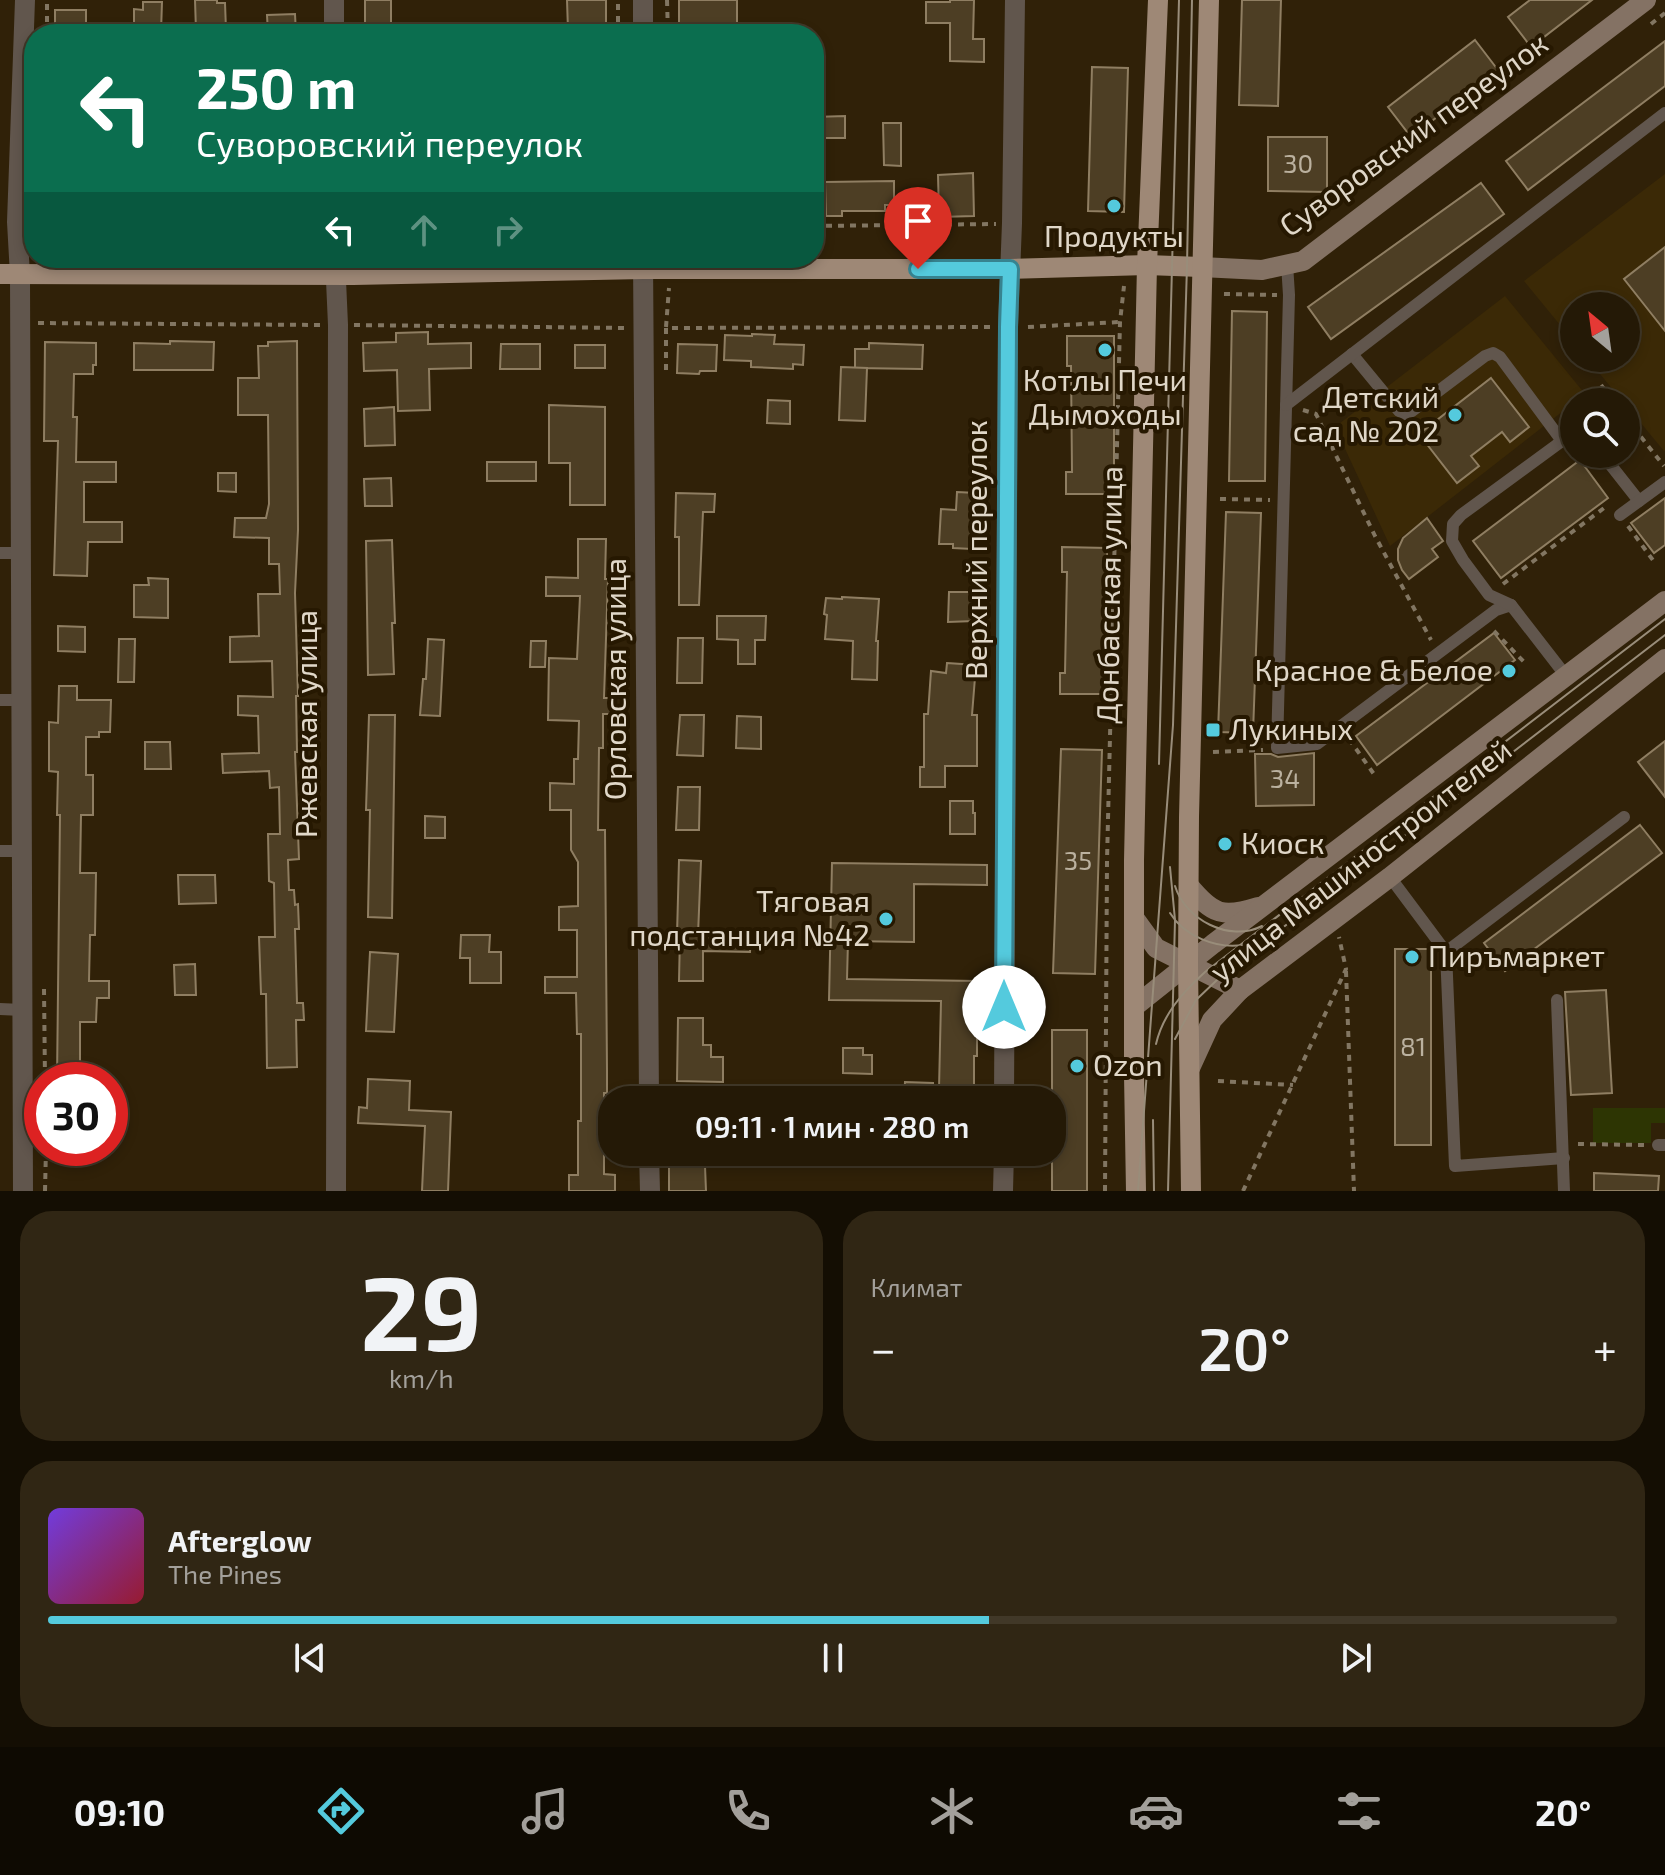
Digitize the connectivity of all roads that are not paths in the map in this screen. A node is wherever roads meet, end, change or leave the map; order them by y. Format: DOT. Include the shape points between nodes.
graph roads {
  1 [pos="25,0"];
  2 [pos="334,0"];
  3 [pos="643,0"];
  4 [pos="1015,0"];
  5 [pos="1158,0"];
  6 [pos="1209,0"];
  7 [pos="1646,0"];
  8 [pos="24,24"];
  9 [pos="334,24"];
  10 [pos="643,24"];
  11 [pos="24,28"];
  12 [pos="1665,113"];
  13 [pos="1287,264"];
  14 [pos="1137,265"];
  15 [pos="1201,267"];
  16 [pos="155,268"];
  17 [pos="336,268"];
  18 [pos="643,268"];
  19 [pos="666,268"];
  20 [pos="1010,269"];
  21 [pos="10,275"];
  22 [pos="1352,354"];
  23 [pos="1286,405"];
  24 [pos="1560,428"];
  25 [pos="1560,444"];
  26 [pos="1613,468"];
  27 [pos="1665,482"];
  28 [pos="1639,501"];
  29 [pos="1620,515"];
  30 [pos="10,553"];
  31 [pos="1665,601"];
  32 [pos="1511,605"];
  33 [pos="1665,659"];
  34 [pos="1566,676"];
  35 [pos="10,700"];
  36 [pos="1624,817"];
  37 [pos="0,851"];
  38 [pos="21,851"];
  39 [pos="1390,877"];
  40 [pos="1189,886"];
  41 [pos="1266,905"];
  42 [pos="1135,919"];
  43 [pos="1446,952"];
  44 [pos="1188,964"];
  45 [pos="1240,990"];
  46 [pos="1557,1000"];
  47 [pos="1134,1007"];
  48 [pos="0,1009"];
  49 [pos="22,1010"];
  50 [pos="1190,1068"];
  51 [pos="649,1086"];
  52 [pos="1004,1086"];
  53 [pos="1564,1158"];
  54 [pos="649,1166"];
  55 [pos="1004,1166"];
  56 [pos="23,1191"];
  57 [pos="336,1191"];
  58 [pos="650,1191"];
  59 [pos="1003,1191"];
  60 [pos="1136,1191"];
  61 [pos="1191,1191"];
  62 [pos="1564,1191"];
  1 -- 8 [label="street"];
  2 -- 9 [label="street"];
  3 -- 10 [label="street"];
  4 -- 20 [label="street, Верхний переулок"];
  5 -- 14 [label="main road, Донбасская улица"];
  6 -- 15 [label="main road"];
  7 -- 13 [label="main road, Суворовский переулок" via="1303,261"];
  11 -- 21 [label="street"];
  12 -- 22 [label="lane"];
  13 -- 15 [label="main road, Суворовский переулок" via="1262,270"];
  13 -- 23 [label="lane"];
  14 -- 15 [label="main road, Суворовский переулок"];
  14 -- 20 [label="main road, Суворовский переулок"];
  14 -- 42 [label="main road, Донбасская улица"];
  15 -- 40 [label="main road"];
  16 -- 21 [label="main road, Суворовский переулок"];
  17 -- 57 [label="street, Ржевская улица"];
  18 -- 51 [label="street, Орловская улица"];
  19 -- 20 [label="main road, Суворовский переулок"];
  20 -- 52 [label="street, Верхний переулок"];
  21 -- 30 [label="street"];
  22 -- 23 [label="lane"];
  22 -- 24 [label="lane" via="1405,414 1493,353"];
  23 -- 32 [label="lane" via="1277,748 1317,744 1496,610"];
  25 -- 32 [label="lane" via="1453,524 1452,541 1463,560 1489,595"];
  26 -- 28 [label="lane"];
  27 -- 28 [label="lane"];
  28 -- 29 [label="lane"];
  30 -- 35 [label="street"];
  31 -- 34 [label="main road, улица Машиностроителей"];
  32 -- 34 [label="lane"];
  33 -- 39 [label="main road, улица Машиностроителей"];
  34 -- 41 [label="main road, улица Машиностроителей"];
  35 -- 38 [label="street"];
  36 -- 43 [label="lane"];
  37 -- 38 [label="lane"];
  38 -- 49 [label="street"];
  39 -- 43 [label="lane"];
  39 -- 45 [label="main road, улица Машиностроителей"];
  40 -- 41 [label="main road" via="1216,912 1238,913"];
  40 -- 44 [label="main road"];
  41 -- 44 [label="main road, улица Машиностроителей"];
  42 -- 44 [label="main road" via="1156,948"];
  42 -- 47 [label="main road, Донбасская улица"];
  43 -- 53 [label="lane" via="1455,1166"];
  44 -- 45 [label="main road"];
  44 -- 47 [label="main road, улица Машиностроителей"];
  44 -- 50 [label="main road"];
  45 -- 50 [label="main road, улица Машиностроителей" via="1212,1020"];
  46 -- 53 [label="lane"];
  47 -- 60 [label="main road, Донбасская улица"];
  48 -- 49 [label="lane"];
  49 -- 56 [label="street"];
  50 -- 61 [label="main road"];
  53 -- 62 [label="lane"];
  54 -- 58 [label="street"];
  55 -- 59 [label="street"];
}
